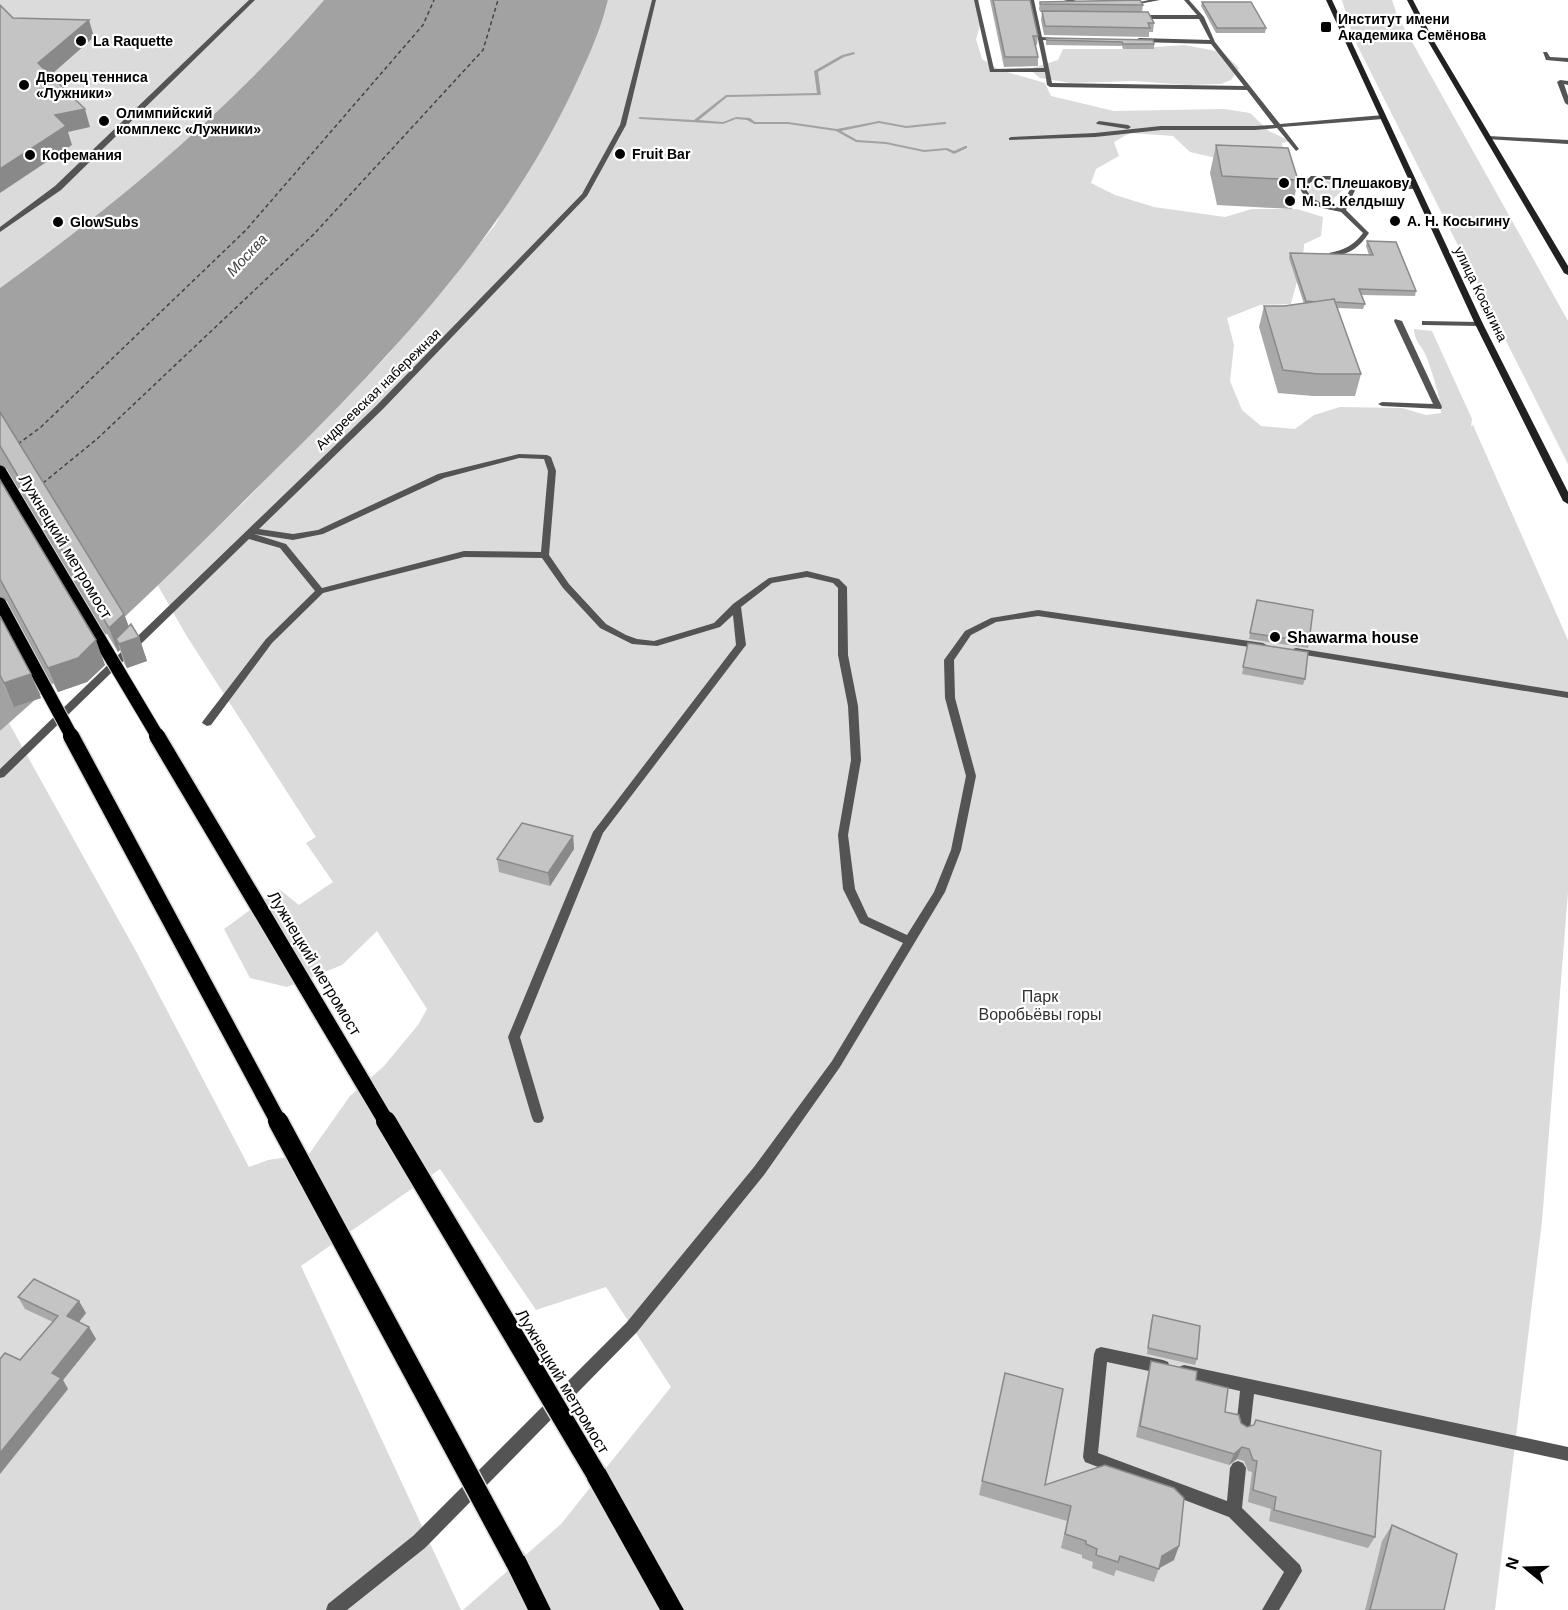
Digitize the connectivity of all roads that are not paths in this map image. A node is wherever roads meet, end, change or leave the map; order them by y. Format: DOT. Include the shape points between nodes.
graph roads {
  1 [pos="252,0"];
  2 [pos="654,0"];
  3 [pos="976,0"];
  4 [pos="1032,0"];
  5 [pos="1065,0"];
  6 [pos="1158,0"];
  7 [pos="1186,0"];
  8 [pos="1329,0"];
  9 [pos="1410,0"];
  10 [pos="1097,4"];
  11 [pos="1117,5"];
  12 [pos="1035,16"];
  13 [pos="1047,16"];
  14 [pos="1130,17"];
  15 [pos="1201,17"];
  16 [pos="1039,38"];
  17 [pos="1062,39"];
  18 [pos="1132,40"];
  19 [pos="1213,42"];
  20 [pos="1545,53"];
  21 [pos="1568,60"];
  22 [pos="1047,70"];
  23 [pos="1568,83"];
  24 [pos="1247,88"];
  25 [pos="1568,103"];
  26 [pos="1383,117"];
  27 [pos="1100,123"];
  28 [pos="1280,125"];
  29 [pos="1143,129"];
  30 [pos="1488,138"];
  31 [pos="1011,139"];
  32 [pos="1568,142"];
  33 [pos="1296,149"];
  34 [pos="1354,186"];
  35 [pos="1416,187"];
  36 [pos="1343,210"];
  37 [pos="0,230"];
  38 [pos="1321,254"];
  39 [pos="1568,273"];
  40 [pos="1398,321"];
  41 [pos="1425,323"];
  42 [pos="1479,324"];
  43 [pos="1382,404"];
  44 [pos="0,472"];
  45 [pos="1568,501"];
  46 [pos="249,533"];
  47 [pos="545,555"];
  48 [pos="320,591"];
  49 [pos="0,604"];
  50 [pos="736,606"];
  51 [pos="1568,695"];
  52 [pos="207,723"];
  53 [pos="0,776"];
  54 [pos="910,941"];
  55 [pos="538,1118"];
  56 [pos="1248,1386"];
  57 [pos="1243,1429"];
  58 [pos="1568,1454"];
  59 [pos="1238,1468"];
  60 [pos="1234,1511"];
  61 [pos="334,1610"];
  62 [pos="540,1610"];
  63 [pos="673,1610"];
  64 [pos="1270,1610"];
  1 -- 37 [label="street" via="58,188"];
  2 -- 46 [label="lane, Андреевская набережная" via="623,125 585,195 466,321"];
  3 -- 22 [label="lane" via="992,71"];
  4 -- 12 [label="lane"];
  5 -- 10 [label="lane"];
  6 -- 11 [label="lane"];
  7 -- 15 [label="lane"];
  8 -- 26 [label="main road, улица Косыгина"];
  9 -- 30 [label="main road"];
  12 -- 13 [label="lane"];
  12 -- 16 [label="lane"];
  14 -- 15 [label="lane"];
  15 -- 19 [label="lane"];
  16 -- 17 [label="lane"];
  16 -- 22 [label="lane"];
  18 -- 19 [label="lane"];
  19 -- 24 [label="lane"];
  20 -- 21 [label="lane" via="1548,59"];
  22 -- 24 [label="lane" via="1050,85"];
  23 -- 25 [label="lane" via="1560,82"];
  24 -- 28 [label="lane"];
  26 -- 28 [label="lane"];
  26 -- 35 [label="main road, улица Косыгина"];
  27 -- 29 [label="lane"];
  28 -- 29 [label="lane"];
  28 -- 33 [label="lane"];
  29 -- 31 [label="lane"];
  30 -- 32 [label="street"];
  30 -- 39 [label="main road"];
  34 -- 35 [label="lane"];
  34 -- 36 [label="lane"];
  34 -- 36 [label="lane" via="1338,178 1313,177 1302,188 1306,197 1324,208"];
  35 -- 42 [label="main road, улица Косыгина"];
  36 -- 38 [label="lane" via="1366,233 1358,245 1342,254"];
  40 -- 43 [label="lane" via="1438,406"];
  41 -- 42 [label="lane"];
  42 -- 45 [label="main road, улица Косыгина"];
  44 -- 63 [label="main road, Лужнецкий метромост, bridge"];
  46 -- 47 [label="lane" via="293,537 320,532 441,476 519,456 548,457 552,471"];
  46 -- 48 [label="lane" via="283,546"];
  46 -- 53 [label="lane, Андреевская набережная"];
  47 -- 48 [label="lane" via="464,554"];
  47 -- 50 [label="lane" via="566,586 603,626 635,642 654,644 717,625"];
  48 -- 52 [label="lane" via="269,641"];
  49 -- 62 [label="main road, bridge"];
  50 -- 54 [label="lane" via="769,581 807,574 836,581 843,587 843,655 853,706 856,760 843,835 849,889 864,920"];
  50 -- 55 [label="lane" via="741,645 598,832 514,1037"];
  51 -- 54 [label="lane" via="1038,613 994,620 968,633 949,660 950,698 971,776 956,850 939,892"];
  54 -- 61 [label="lane" via="836,1064 765,1162 632,1327 419,1542"];
  56 -- 57 [label="lane"];
  56 -- 58 [label="lane"];
  56 -- 60 [label="lane" via="1101,1354 1090,1457"];
  59 -- 60 [label="lane"];
  60 -- 64 [label="lane" via="1294,1571"];
}
